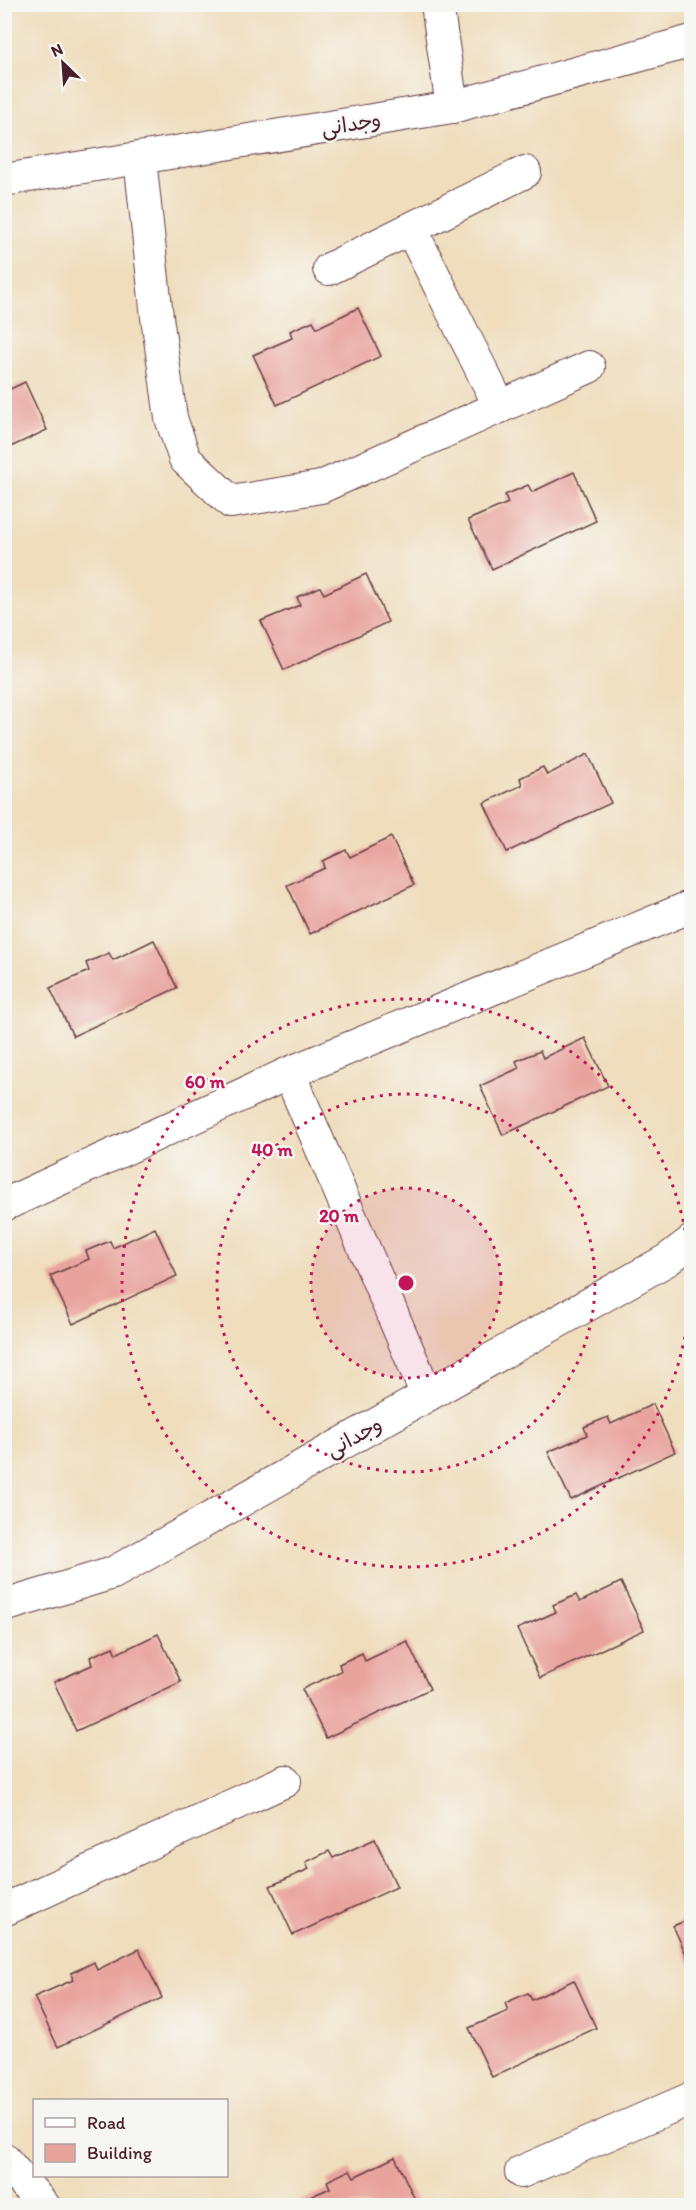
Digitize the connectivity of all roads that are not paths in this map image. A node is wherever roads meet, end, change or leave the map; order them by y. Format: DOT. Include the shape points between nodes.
graph roads {
  1 [pos="437,4"];
  2 [pos="692,41"];
  3 [pos="452,107"];
  4 [pos="140,158"];
  5 [pos="525,172"];
  6 [pos="4,180"];
  7 [pos="411,229"];
  8 [pos="329,269"];
  9 [pos="589,367"];
  10 [pos="500,407"];
  11 [pos="692,906"];
  12 [pos="289,1073"];
  13 [pos="4,1205"];
  14 [pos="692,1241"];
  15 [pos="427,1395"];
  16 [pos="4,1605"];
  17 [pos="285,1781"];
  18 [pos="4,1910"];
  19 [pos="692,2098"];
  20 [pos="4,2159"];
  21 [pos="521,2172"];
  22 [pos="44,2205"];
  1 -- 3 [label="street"];
  2 -- 3 [label="street, وجدانی"];
  3 -- 4 [label="street, وجدانی"];
  4 -- 6 [label="street, وجدانی"];
  4 -- 10 [label="street" via="171,418 185,459 231,502 321,487"];
  5 -- 7 [label="street"];
  7 -- 8 [label="street"];
  7 -- 10 [label="street"];
  9 -- 10 [label="street"];
  11 -- 12 [label="street"];
  12 -- 13 [label="street"];
  12 -- 15 [label="street"];
  14 -- 15 [label="street, وجدانی" via="667,1260"];
  15 -- 16 [label="street, وجدانی" via="113,1573"];
  17 -- 18 [label="street"];
  19 -- 21 [label="street"];
  20 -- 22 [label="street"];
}
